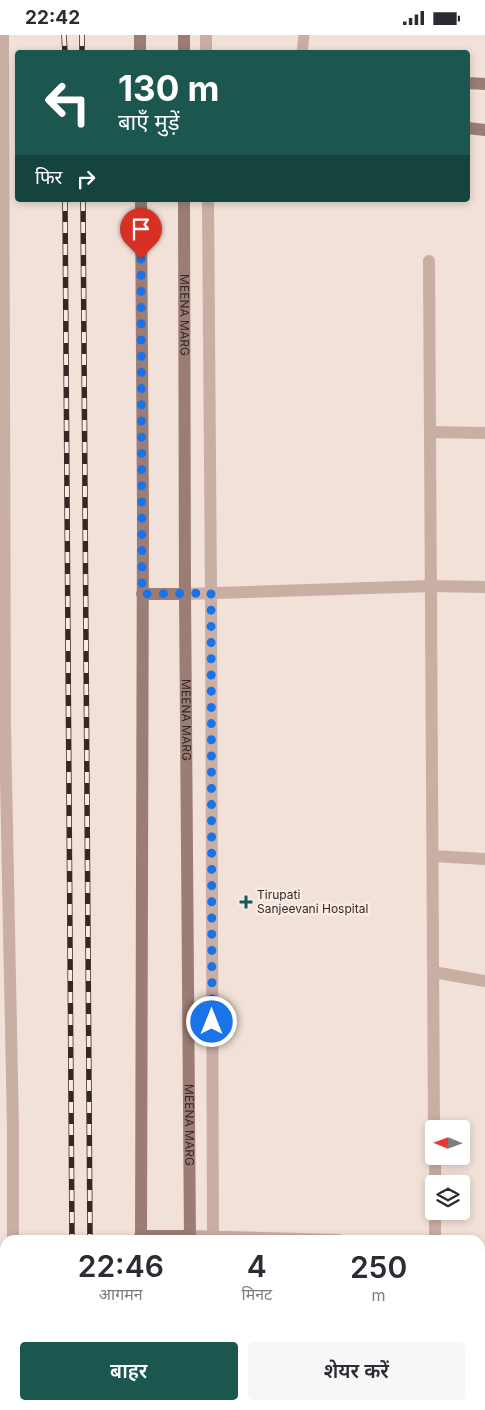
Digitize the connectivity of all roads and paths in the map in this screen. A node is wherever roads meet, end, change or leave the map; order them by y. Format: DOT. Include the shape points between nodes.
graph roads {
  1 [pos="3,35"];
  2 [pos="140,35"];
  3 [pos="184,35"];
  4 [pos="206,35"];
  5 [pos="304,35"];
  6 [pos="141,50"];
  7 [pos="184,50"];
  8 [pos="206,50"];
  9 [pos="302,50"];
  10 [pos="470,83"];
  11 [pos="485,84"];
  12 [pos="470,128"];
  13 [pos="485,130"];
  14 [pos="141,202"];
  15 [pos="184,202"];
  16 [pos="208,202"];
  17 [pos="429,261"];
  18 [pos="430,431"];
  19 [pos="485,433"];
  20 [pos="431,586"];
  21 [pos="485,587"];
  22 [pos="211,593"];
  23 [pos="142,594"];
  24 [pos="185,594"];
  25 [pos="433,857"];
  26 [pos="485,859"];
  27 [pos="434,972"];
  28 [pos="485,981"];
  29 [pos="434,1120"];
  30 [pos="435,1220"];
  31 [pos="13,1235"];
  32 [pos="140,1235"];
  33 [pos="190,1235"];
  34 [pos="213,1235"];
  35 [pos="435,1235"];
  1 -- 31 [label="street" via="5,729"];
  2 -- 6 [label="street"];
  3 -- 7 [label="street"];
  4 -- 8 [label="street"];
  5 -- 9 [label="lane"];
  10 -- 11 [label="street"];
  12 -- 13 [label="street"];
  14 -- 23 [label="street"];
  15 -- 24 [label="street, MEENA MARG"];
  16 -- 22 [label="street"];
  17 -- 18 [label="street"];
  18 -- 19 [label="street"];
  18 -- 20 [label="street"];
  20 -- 21 [label="street"];
  20 -- 22 [label="street"];
  20 -- 25 [label="street"];
  22 -- 24 [label="street"];
  22 -- 34 [label="street"];
  23 -- 24 [label="street"];
  23 -- 32 [label="street"];
  24 -- 33 [label="street, MEENA MARG"];
  25 -- 26 [label="street"];
  25 -- 27 [label="street"];
  27 -- 28 [label="street"];
  27 -- 29 [label="street"];
  30 -- 35 [label="street"];
}
